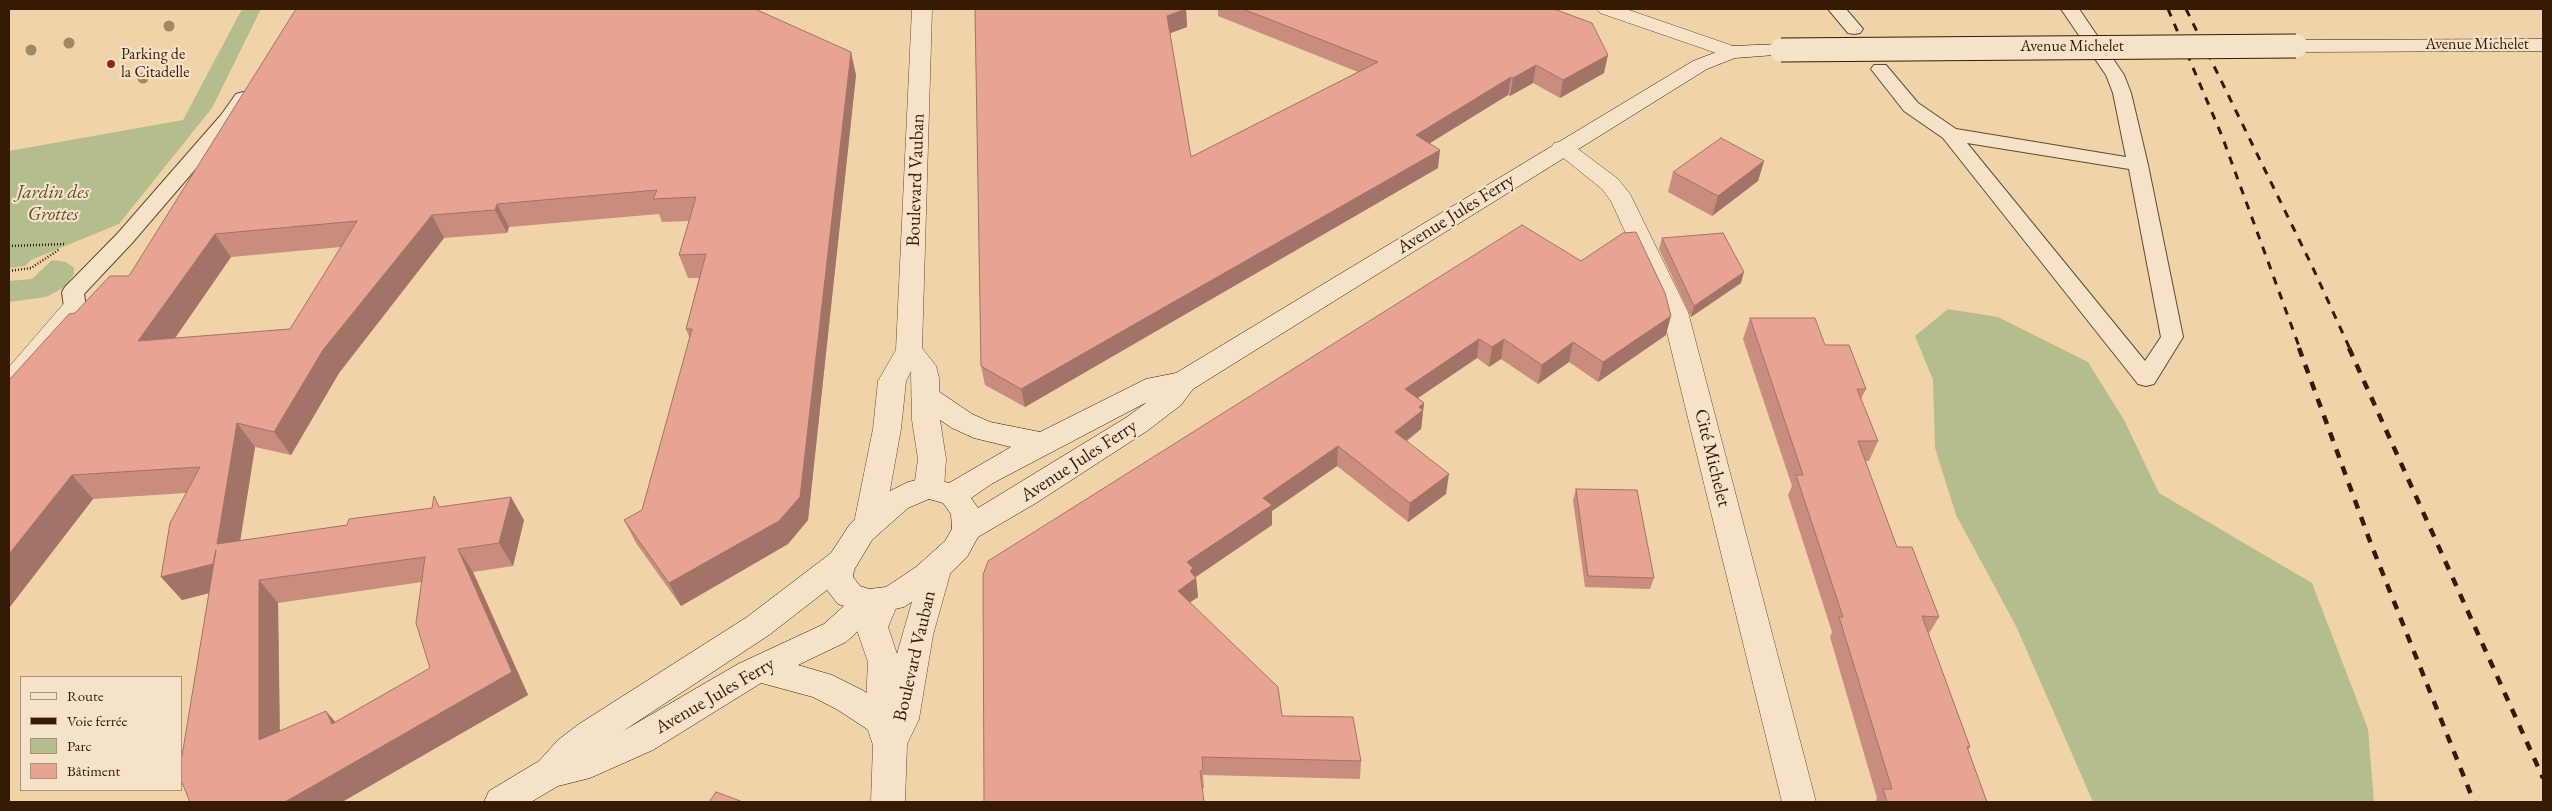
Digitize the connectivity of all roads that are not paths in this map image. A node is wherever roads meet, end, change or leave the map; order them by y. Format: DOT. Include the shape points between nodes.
graph roads {
  1 [pos="922,9"];
  2 [pos="1607,9"];
  3 [pos="1837,9"];
  4 [pos="2070,9"];
  5 [pos="1854,28"];
  6 [pos="2543,44"];
  7 [pos="1732,52"];
  8 [pos="1880,68"];
  9 [pos="252,84"];
  10 [pos="1950,134"];
  11 [pos="1562,148"];
  12 [pos="2138,164"];
  13 [pos="76,307"];
  14 [pos="909,350"];
  15 [pos="1182,382"];
  16 [pos="9,384"];
  17 [pos="925,396"];
  18 [pos="1043,443"];
  19 [pos="941,492"];
  20 [pos="869,523"];
  21 [pos="967,529"];
  22 [pos="842,562"];
  23 [pos="937,568"];
  24 [pos="876,601"];
  25 [pos="759,670"];
  26 [pos="886,732"];
  27 [pos="551,772"];
  28 [pos="501,802"];
  29 [pos="888,802"];
  30 [pos="1799,802"];
  1 -- 14 [label="main road, Boulevard Vauban"];
  2 -- 7 [label="main road, Avenue Michelet"];
  3 -- 5 [label="lane"];
  4 -- 12 [label="lane" via="2115,76"];
  6 -- 7 [label="main road, Avenue Michelet, bridge"];
  7 -- 11 [label="main road, Avenue Jules Ferry" via="1700,65"];
  8 -- 10 [label="lane" via="1911,107"];
  9 -- 13 [label="lane" via="218,131 125,238 73,292"];
  10 -- 12 [label="lane"];
  10 -- 12 [label="lane" via="2146,378 2172,337"];
  11 -- 15 [label="main road, Avenue Jules Ferry"];
  11 -- 30 [label="main road, Cité Michelet" via="1610,184 1622,199 1675,312"];
  13 -- 16 [label="main road"];
  14 -- 17 [label="main road" via="923,366"];
  14 -- 20 [label="main road, Boulevard Vauban" via="892,380"];
  15 -- 18 [label="main road, Avenue Jules Ferry" via="1139,394"];
  15 -- 21 [label="main road, Avenue Jules Ferry" via="1158,410"];
  17 -- 18 [label="main road" via="962,421 984,431"];
  17 -- 19 [label="main road" via="932,458"];
  18 -- 19 [label="main road, Avenue Jules Ferry" via="983,475"];
  19 -- 20 [label="main road, Avenue Jules Ferry" via="907,494"];
  19 -- 21 [label="main road" via="965,511"];
  20 -- 22 [label="main road"];
  21 -- 23 [label="main road, Avenue Jules Ferry" via="956,549"];
  22 -- 24 [label="main road" via="837,580 842,588 849,595"];
  22 -- 27 [label="main road, Avenue Jules Ferry" via="758,626 591,734"];
  23 -- 24 [label="main road, Avenue Jules Ferry" via="902,593"];
  23 -- 26 [label="main road, Boulevard Vauban" via="916,635 902,720"];
  24 -- 25 [label="main road, Avenue Jules Ferry" via="835,633"];
  24 -- 26 [label="main road, Boulevard Vauban" via="872,627 884,662"];
  25 -- 26 [label="main road" via="820,685 846,698"];
  25 -- 27 [label="main road, Avenue Jules Ferry" via="641,739 578,767"];
  26 -- 29 [label="main road, Boulevard Vauban"];
  27 -- 28 [label="main road, Avenue Jules Ferry"];
}
